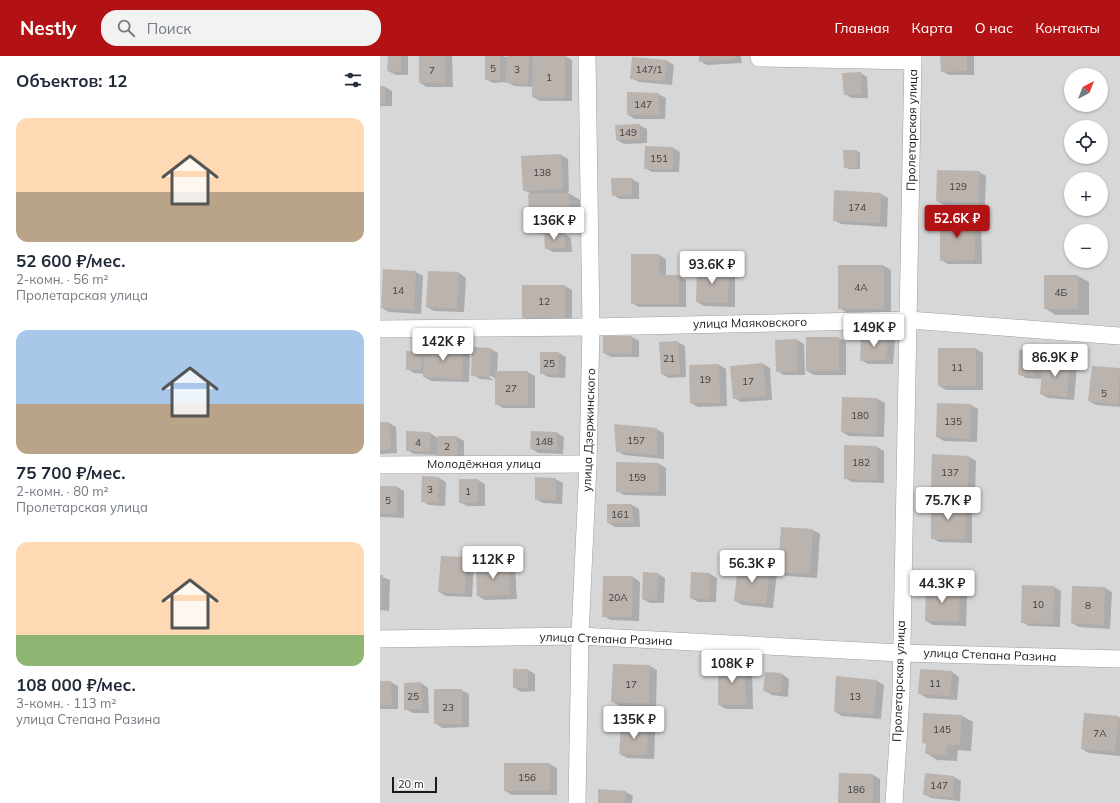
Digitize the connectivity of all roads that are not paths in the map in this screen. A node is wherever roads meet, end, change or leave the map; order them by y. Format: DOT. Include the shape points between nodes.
graph roads {
  1 [pos="587,56"];
  2 [pos="759,56"];
  3 [pos="913,59"];
  4 [pos="909,320"];
  5 [pos="591,327"];
  6 [pos="380,329"];
  7 [pos="1120,336"];
  8 [pos="588,464"];
  9 [pos="380,465"];
  10 [pos="580,636"];
  11 [pos="380,639"];
  12 [pos="900,653"];
  13 [pos="1120,659"];
  14 [pos="577,803"];
  15 [pos="894,803"];
  1 -- 5 [label="street, улица Дзержинского"];
  2 -- 3 [label="street"];
  3 -- 4 [label="street, Пролетарская улица"];
  4 -- 5 [label="street, улица Маяковского"];
  4 -- 7 [label="street, улица Маяковского"];
  4 -- 12 [label="street, Пролетарская улица"];
  5 -- 6 [label="street, улица Маяковского"];
  5 -- 8 [label="street, улица Дзержинского"];
  8 -- 9 [label="street, Молодёжная улица"];
  8 -- 10 [label="street, улица Дзержинского"];
  10 -- 11 [label="street, улица Степана Разина"];
  10 -- 12 [label="street, улица Степана Разина"];
  10 -- 14 [label="street, улица Дзержинского"];
  12 -- 13 [label="street, улица Степана Разина"];
  12 -- 15 [label="street, Пролетарская улица" via="901,695"];
}
